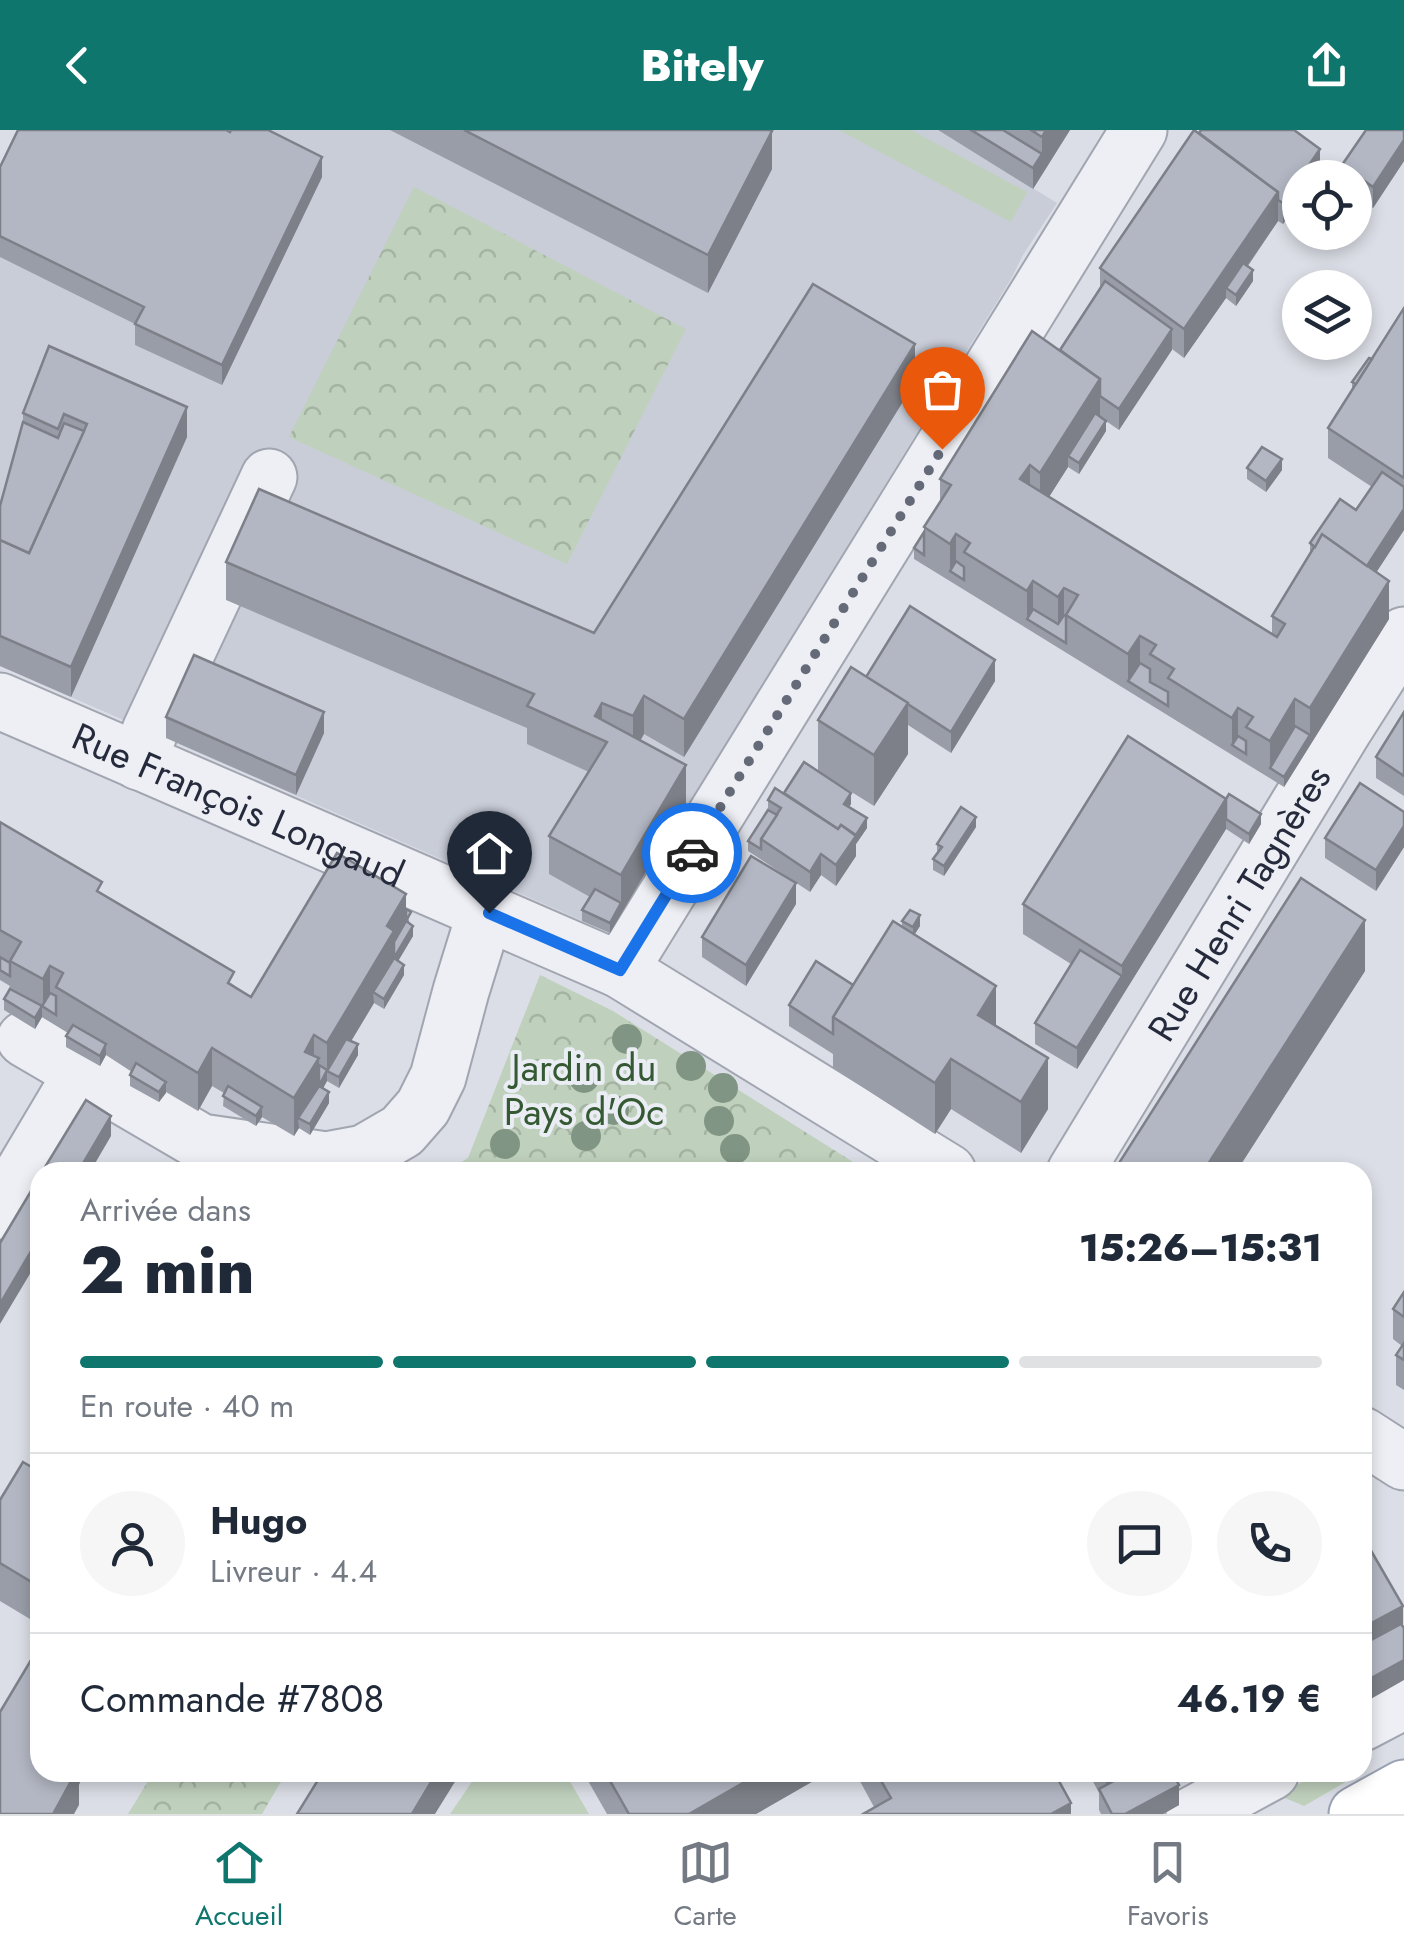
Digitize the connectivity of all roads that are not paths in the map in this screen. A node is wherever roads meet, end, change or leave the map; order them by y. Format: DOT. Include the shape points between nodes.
graph roads {
  1 [pos="1139,130"];
  2 [pos="270,477"];
  3 [pos="1404,635"];
  4 [pos="0,701"];
  5 [pos="139,762"];
  6 [pos="489,913"];
  7 [pos="620,970"];
  8 [pos="25,1039"];
  9 [pos="82,1073"];
  10 [pos="190,1157"];
  11 [pos="932,1162"];
  12 [pos="1081,1162"];
  13 [pos="0,1211"];
  14 [pos="1372,1441"];
  15 [pos="1404,1462"];
  16 [pos="1404,1701"];
  17 [pos="1372,1718"];
  18 [pos="1253,1782"];
  19 [pos="1404,1788"];
  20 [pos="1194,1814"];
  21 [pos="1357,1814"];
  1 -- 7 [label="street"];
  2 -- 5 [label="street"];
  3 -- 12 [label="street, Rue Henri Tagnères"];
  4 -- 5 [label="street, Rue François Longaud"];
  5 -- 6 [label="street, Rue François Longaud"];
  6 -- 7 [label="street, Rue François Longaud"];
  6 -- 10 [label="street" via="438,1077 402,1132 364,1153 326,1160"];
  7 -- 11 [label="street, Rue François Longaud"];
  8 -- 9 [label="street"];
  9 -- 10 [label="street"];
  9 -- 13 [label="street"];
  14 -- 15 [label="street"];
  16 -- 17 [label="street"];
  18 -- 20 [label="street"];
  19 -- 21 [label="main road"];
}
